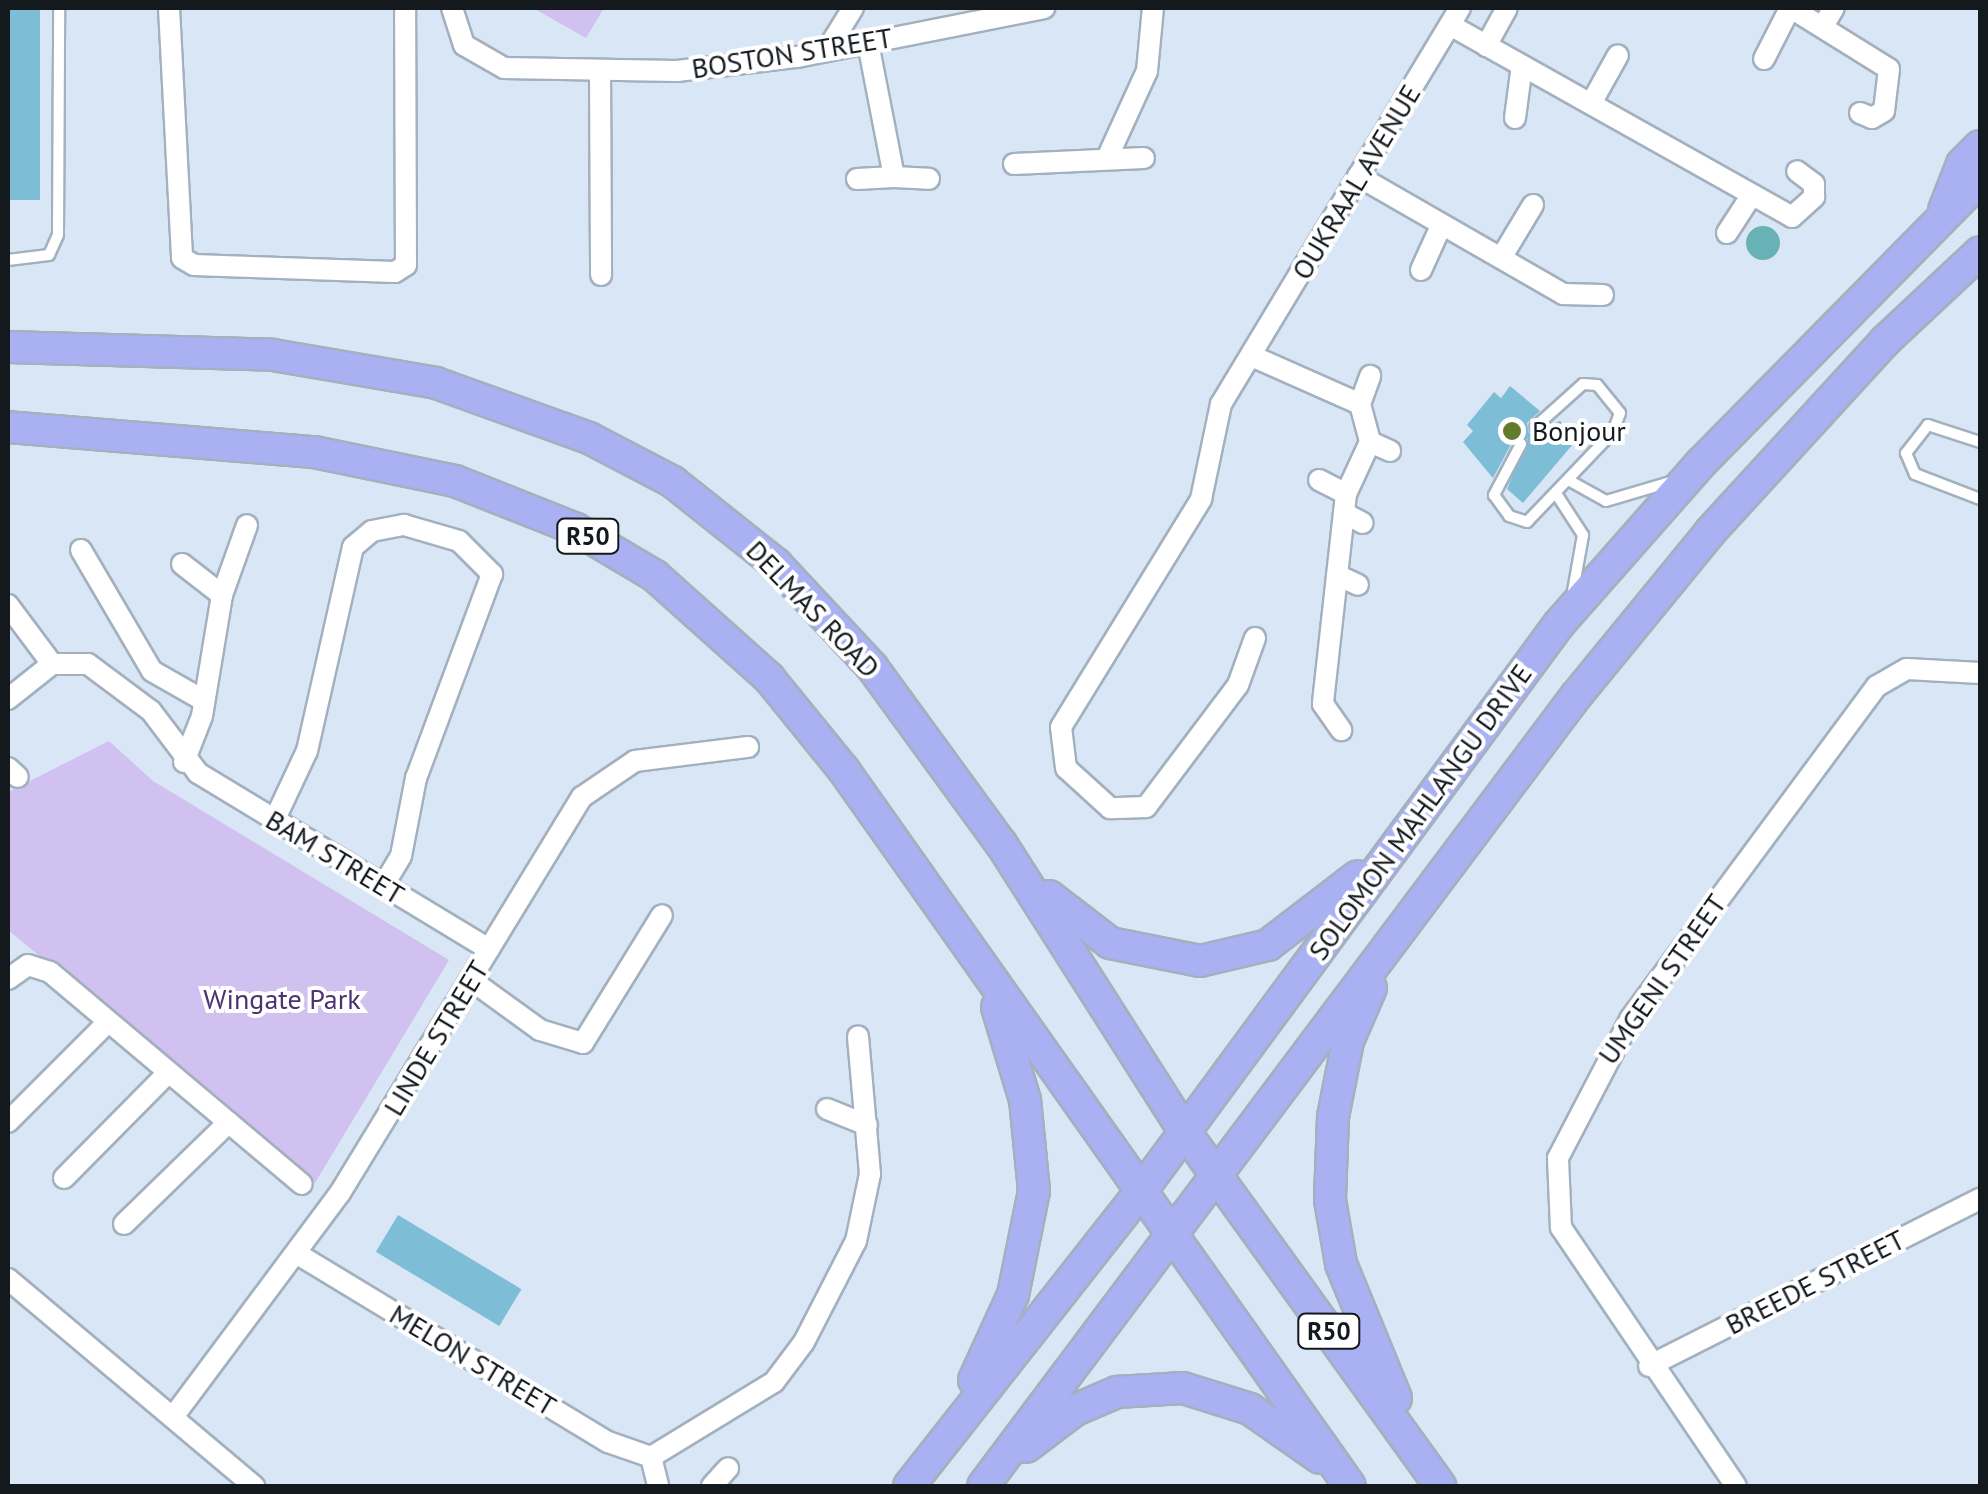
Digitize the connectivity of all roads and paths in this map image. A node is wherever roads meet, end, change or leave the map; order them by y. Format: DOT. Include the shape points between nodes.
graph roads {
  1 [pos="59,8"];
  2 [pos="168,8"];
  3 [pos="405,8"];
  4 [pos="452,8"];
  5 [pos="853,8"];
  6 [pos="1044,8"];
  7 [pos="1153,8"];
  8 [pos="1507,8"];
  9 [pos="1791,8"];
  10 [pos="1455,16"];
  11 [pos="1828,17"];
  12 [pos="868,43"];
  13 [pos="1486,46"];
  14 [pos="827,50"];
  15 [pos="1618,55"];
  16 [pos="1764,59"];
  17 [pos="1522,65"];
  18 [pos="600,71"];
  19 [pos="1592,100"];
  20 [pos="1860,113"];
  21 [pos="1514,118"];
  22 [pos="1980,146"];
  23 [pos="1109,154"];
  24 [pos="1144,158"];
  25 [pos="1014,164"];
  26 [pos="1797,171"];
  27 [pos="1358,176"];
  28 [pos="894,177"];
  29 [pos="857,179"];
  30 [pos="929,179"];
  31 [pos="1980,180"];
  32 [pos="1751,196"];
  33 [pos="1533,204"];
  34 [pos="1939,222"];
  35 [pos="1441,226"];
  36 [pos="1727,233"];
  37 [pos="1980,252"];
  38 [pos="1501,258"];
  39 [pos="8,260"];
  40 [pos="1421,270"];
  41 [pos="601,276"];
  42 [pos="1603,295"];
  43 [pos="8,347"];
  44 [pos="1254,357"];
  45 [pos="1370,376"];
  46 [pos="1360,404"];
  47 [pos="8,427"];
  48 [pos="1535,428"];
  49 [pos="1980,442"];
  50 [pos="1521,444"];
  51 [pos="1701,463"];
  52 [pos="1319,480"];
  53 [pos="1570,481"];
  54 [pos="1558,495"];
  55 [pos="1980,499"];
  56 [pos="1351,510"];
  57 [pos="248,525"];
  58 [pos="81,550"];
  59 [pos="182,564"];
  60 [pos="1336,575"];
  61 [pos="1358,585"];
  62 [pos="222,595"];
  63 [pos="8,605"];
  64 [pos="1559,624"];
  65 [pos="1255,638"];
  66 [pos="52,664"];
  67 [pos="1980,672"];
  68 [pos="8,699"];
  69 [pos="201,699"];
  70 [pos="1341,730"];
  71 [pos="748,747"];
  72 [pos="184,762"];
  73 [pos="274,821"];
  74 [pos="1398,841"];
  75 [pos="1002,845"];
  76 [pos="383,886"];
  77 [pos="662,915"];
  78 [pos="1390,943"];
  79 [pos="489,949"];
  80 [pos="984,972"];
  81 [pos="8,980"];
  82 [pos="471,980"];
  83 [pos="108,1022"];
  84 [pos="858,1037"];
  85 [pos="168,1073"];
  86 [pos="827,1109"];
  87 [pos="8,1122"];
  88 [pos="229,1122"];
  89 [pos="867,1125"];
  90 [pos="1185,1132"];
  91 [pos="1219,1175"];
  92 [pos="64,1178"];
  93 [pos="302,1184"];
  94 [pos="1142,1190"];
  95 [pos="1980,1198"];
  96 [pos="124,1224"];
  97 [pos="1173,1235"];
  98 [pos="299,1255"];
  99 [pos="8,1280"];
  100 [pos="1649,1366"];
  101 [pos="173,1417"];
  102 [pos="937,1448"];
  103 [pos="651,1458"];
  104 [pos="728,1468"];
  105 [pos="1346,1481"];
  106 [pos="254,1486"];
  107 [pos="658,1486"];
  108 [pos="712,1486"];
  109 [pos="908,1486"];
  110 [pos="985,1486"];
  111 [pos="1443,1486"];
  112 [pos="1736,1486"];
  1 -- 39 [label="lane" via="58,235 49,255"];
  2 -- 3 [label="street" via="182,258 194,265 395,272 406,265"];
  4 -- 18 [label="street, BOSTON STREET" via="464,45 484,61"];
  5 -- 14 [label="street"];
  6 -- 12 [label="street, BOSTON STREET"];
  7 -- 23 [label="street" via="1147,71"];
  8 -- 13 [label="street"];
  9 -- 11 [label="street"];
  9 -- 16 [label="street"];
  10 -- 13 [label="street"];
  10 -- 27 [label="street, OUKRAAL AVENUE"];
  11 -- 20 [label="street" via="1889,69 1884,111 1872,118"];
  12 -- 14 [label="street, BOSTON STREET"];
  12 -- 28 [label="street"];
  13 -- 17 [label="street"];
  14 -- 18 [label="street, BOSTON STREET" via="703,71"];
  15 -- 19 [label="street"];
  17 -- 19 [label="street"];
  17 -- 21 [label="street"];
  18 -- 41 [label="street"];
  19 -- 32 [label="street"];
  22 -- 34 [label="main road" via="1962,164"];
  23 -- 24 [label="street"];
  23 -- 25 [label="street"];
  26 -- 32 [label="street" via="1815,191 1796,217"];
  27 -- 35 [label="street"];
  27 -- 44 [label="street, OUKRAAL AVENUE"];
  28 -- 29 [label="street"];
  28 -- 30 [label="street"];
  31 -- 34 [label="main road, SOLOMON MAHLANGU DRIVE"];
  32 -- 36 [label="street"];
  33 -- 38 [label="street"];
  34 -- 51 [label="main road, SOLOMON MAHLANGU DRIVE"];
  35 -- 38 [label="street"];
  35 -- 40 [label="street"];
  37 -- 78 [label="main road, SOLOMON MAHLANGU DRIVE" via="1885,341 1710,532"];
  38 -- 42 [label="street" via="1573,298"];
  43 -- 75 [label="main road, DELMAS ROAD / R50" via="273,355 436,382 589,438 674,482 776,564 872,666"];
  44 -- 46 [label="street"];
  44 -- 65 [label="street, OUKRAAL AVENUE" via="1216,415 1201,500 1061,727 1066,768 1110,808 1146,807 1238,685"];
  45 -- 46 [label="street"];
  46 -- 56 [label="street" via="1380,447"];
  47 -- 80 [label="main road, R50" via="314,452 455,481 576,529 656,576 768,678 843,768"];
  48 -- 53 [label="lane" via="1583,384 1616,402 1618,424"];
  49 -- 55 [label="lane" via="1928,425 1906,454 1915,474"];
  50 -- 54 [label="lane" via="1499,475 1497,503 1527,522"];
  51 -- 53 [label="lane" via="1621,500"];
  51 -- 64 [label="main road, SOLOMON MAHLANGU DRIVE"];
  52 -- 56 [label="street"];
  53 -- 54 [label="lane"];
  54 -- 64 [label="lane" via="1577,522 1584,553"];
  56 -- 60 [label="street"];
  57 -- 62 [label="street"];
  58 -- 69 [label="street" via="152,671"];
  59 -- 62 [label="street"];
  60 -- 61 [label="street"];
  60 -- 70 [label="street" via="1324,704"];
  62 -- 69 [label="street"];
  63 -- 66 [label="street"];
  64 -- 74 [label="main road, SOLOMON MAHLANGU DRIVE"];
  66 -- 68 [label="street"];
  66 -- 72 [label="street" via="80,660 114,680 150,712"];
  67 -- 100 [label="street, UMGENI STREET" via="1906,669 1877,686 1596,1071 1558,1158 1554,1194 1561,1228"];
  69 -- 72 [label="street"];
  71 -- 79 [label="street, LINDE STREET" via="634,760 600,778"];
  72 -- 73 [label="street, BAM STREET"];
  73 -- 76 [label="street, BAM STREET"];
  73 -- 76 [label="street" via="311,737 352,548 372,531 404,525 459,541 492,574 416,778 400,856"];
  74 -- 75 [label="main road" via="1268,945 1200,961 1110,943 1060,909"];
  74 -- 90 [label="main road, SOLOMON MAHLANGU DRIVE"];
  75 -- 90 [label="main road, DELMAS ROAD / R50"];
  76 -- 79 [label="street, BAM STREET"];
  77 -- 82 [label="street" via="583,1044 540,1030"];
  78 -- 91 [label="main road, SOLOMON MAHLANGU DRIVE"];
  78 -- 111 [label="main road" via="1348,1041 1333,1117 1330,1200 1364,1333"];
  79 -- 82 [label="street, LINDE STREET"];
  80 -- 94 [label="main road, R50"];
  80 -- 102 [label="main road" via="1025,1100 1034,1192 1012,1295"];
  81 -- 83 [label="street" via="38,966"];
  82 -- 98 [label="street, LINDE STREET"];
  83 -- 85 [label="street"];
  83 -- 87 [label="street"];
  84 -- 89 [label="street"];
  85 -- 88 [label="street"];
  85 -- 92 [label="street"];
  86 -- 89 [label="street"];
  88 -- 93 [label="street"];
  88 -- 96 [label="street"];
  89 -- 103 [label="street" via="862,1227 804,1342 763,1391"];
  90 -- 91 [label="main road, DELMAS ROAD / R50"];
  90 -- 94 [label="main road, SOLOMON MAHLANGU DRIVE"];
  91 -- 97 [label="main road, SOLOMON MAHLANGU DRIVE"];
  91 -- 111 [label="main road, R50"];
  94 -- 97 [label="main road, R50"];
  94 -- 102 [label="main road, SOLOMON MAHLANGU DRIVE"];
  95 -- 100 [label="street, BREEDE STREET"];
  97 -- 105 [label="main road, R50"];
  97 -- 110 [label="main road, SOLOMON MAHLANGU DRIVE"];
  98 -- 101 [label="street, LINDE STREET"];
  98 -- 103 [label="street, MELON STREET" via="608,1442"];
  99 -- 101 [label="street"];
  100 -- 112 [label="street, UMGENI STREET"];
  101 -- 106 [label="street"];
  102 -- 109 [label="main road, SOLOMON MAHLANGU DRIVE"];
  103 -- 107 [label="street"];
  104 -- 108 [label="street"];
  105 -- 110 [label="main road" via="1250,1409 1183,1388 1117,1392 1075,1410"];
}
